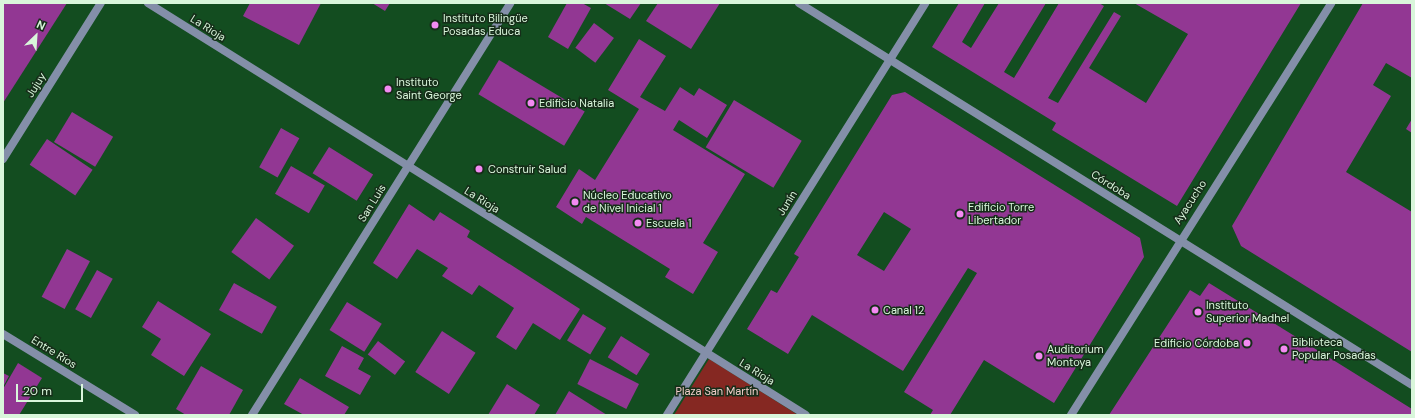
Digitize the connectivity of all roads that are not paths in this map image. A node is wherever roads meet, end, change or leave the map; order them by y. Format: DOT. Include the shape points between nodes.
graph roads {
  1 [pos="101,3"];
  2 [pos="148,3"];
  3 [pos="510,3"];
  4 [pos="799,3"];
  5 [pos="925,3"];
  6 [pos="1331,3"];
  7 [pos="890,60"];
  8 [pos="3,159"];
  9 [pos="408,166"];
  10 [pos="1179,240"];
  11 [pos="3,334"];
  12 [pos="706,353"];
  13 [pos="1412,385"];
  14 [pos="135,415"];
  15 [pos="252,415"];
  16 [pos="667,415"];
  17 [pos="806,415"];
  18 [pos="1071,415"];
  1 -- 8 [label="street, Jujuy"];
  2 -- 9 [label="street, La Rioja"];
  3 -- 9 [label="street, San Luis"];
  4 -- 7 [label="street, Córdoba"];
  5 -- 7 [label="street, Junín"];
  6 -- 10 [label="street, Ayacucho"];
  7 -- 10 [label="street, Córdoba"];
  7 -- 12 [label="street, Junín"];
  9 -- 12 [label="street, La Rioja"];
  9 -- 15 [label="street, San Luis"];
  10 -- 13 [label="street, Córdoba"];
  10 -- 18 [label="street, Ayacucho"];
  11 -- 14 [label="street, Entre Ríos"];
  12 -- 16 [label="street, Junín"];
  12 -- 17 [label="street, La Rioja"];
}
